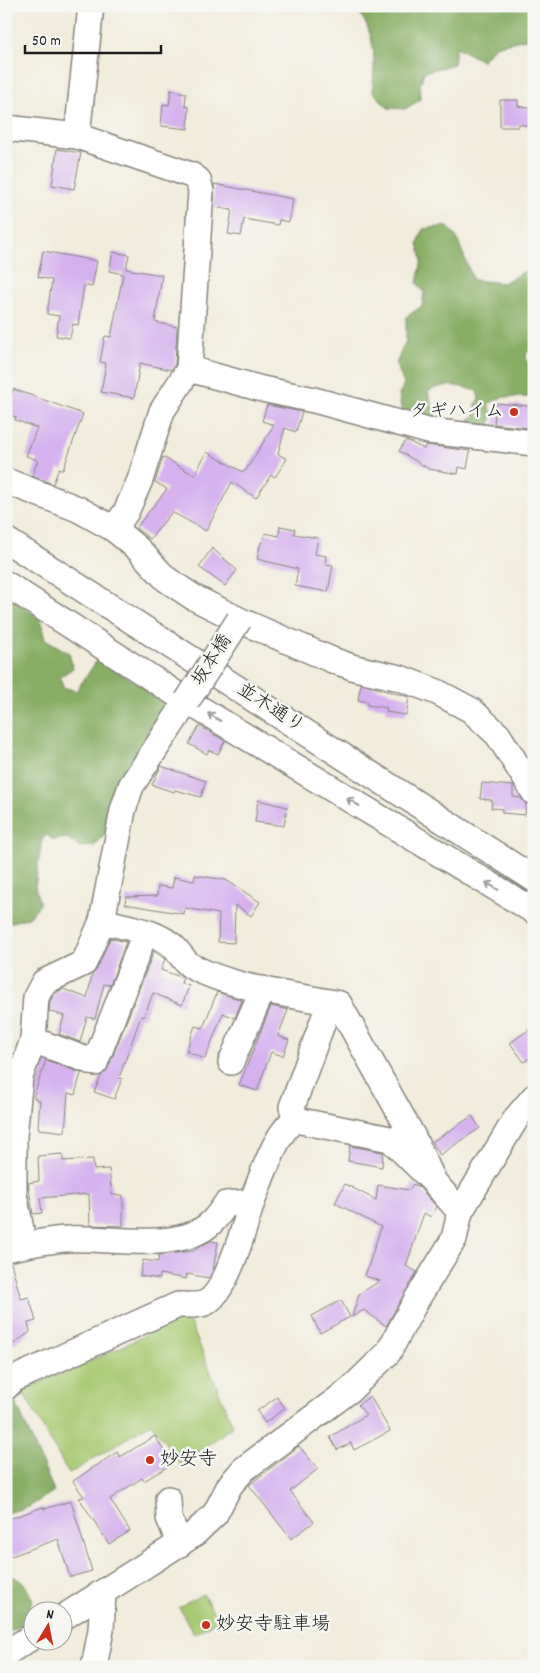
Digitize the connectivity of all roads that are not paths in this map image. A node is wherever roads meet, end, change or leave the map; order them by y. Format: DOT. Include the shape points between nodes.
graph roads {
  1 [pos="91,6"];
  2 [pos="6,128"];
  3 [pos="77,136"];
  4 [pos="189,369"];
  5 [pos="534,443"];
  6 [pos="6,481"];
  7 [pos="114,528"];
  8 [pos="6,540"];
  9 [pos="6,584"];
  10 [pos="240,620"];
  11 [pos="186,701"];
  12 [pos="534,792"];
  13 [pos="534,879"];
  14 [pos="534,911"];
  15 [pos="102,921"];
  16 [pos="145,933"];
  17 [pos="263,989"];
  18 [pos="339,1004"];
  19 [pos="33,1040"];
  20 [pos="230,1062"];
  21 [pos="534,1098"];
  22 [pos="296,1120"];
  23 [pos="434,1182"];
  24 [pos="252,1202"];
  25 [pos="460,1212"];
  26 [pos="15,1247"];
  27 [pos="6,1387"];
  28 [pos="168,1499"];
  29 [pos="180,1544"];
  30 [pos="103,1593"];
  31 [pos="72,1612"];
  32 [pos="22,1643"];
  33 [pos="6,1653"];
  34 [pos="94,1667"];
  1 -- 3 [label="street"];
  2 -- 3 [label="street"];
  3 -- 4 [label="street" via="198,180 201,191"];
  4 -- 5 [label="street" via="428,431"];
  4 -- 7 [label="street" via="162,411 140,480 126,512"];
  6 -- 7 [label="street" via="78,509"];
  7 -- 10 [label="street" via="166,579 193,597"];
  8 -- 13 [label="street, 並木通り"];
  9 -- 11 [label="street"];
  10 -- 11 [label="street, 坂本橋, bridge"];
  10 -- 12 [label="street" via="332,660 400,678 437,692 471,710 498,736"];
  14 -- 11 [label="street, one-way"];
  11 -- 15 [label="street, 坂本橋" via="131,786 123,810"];
  15 -- 16 [label="street"];
  15 -- 19 [label="street, 坂本橋" via="84,963 44,982 36,997"];
  16 -- 17 [label="street" via="155,934 172,944 190,965 218,977"];
  16 -- 19 [label="street" via="95,1063"];
  17 -- 18 [label="street"];
  17 -- 20 [label="street"];
  18 -- 22 [label="street" via="326,1013 292,1106"];
  18 -- 23 [label="street" via="412,1135"];
  19 -- 26 [label="street, 坂本橋" via="20,1078 14,1136"];
  21 -- 25 [label="street" via="518,1118"];
  22 -- 23 [label="street" via="390,1139"];
  22 -- 24 [label="street" via="289,1123 276,1146"];
  23 -- 25 [label="street"];
  24 -- 26 [label="street" via="226,1204 211,1223 182,1238 146,1241 67,1239"];
  24 -- 27 [label="street" via="238,1251 217,1292 205,1303 178,1305 14,1379"];
  25 -- 29 [label="street" via="454,1239 388,1353 350,1390 244,1469 230,1485 215,1514"];
  28 -- 29 [label="street" via="169,1518"];
  29 -- 30 [label="street"];
  30 -- 31 [label="street"];
  30 -- 34 [label="street"];
  32 -- 33 [label="street"];
}
